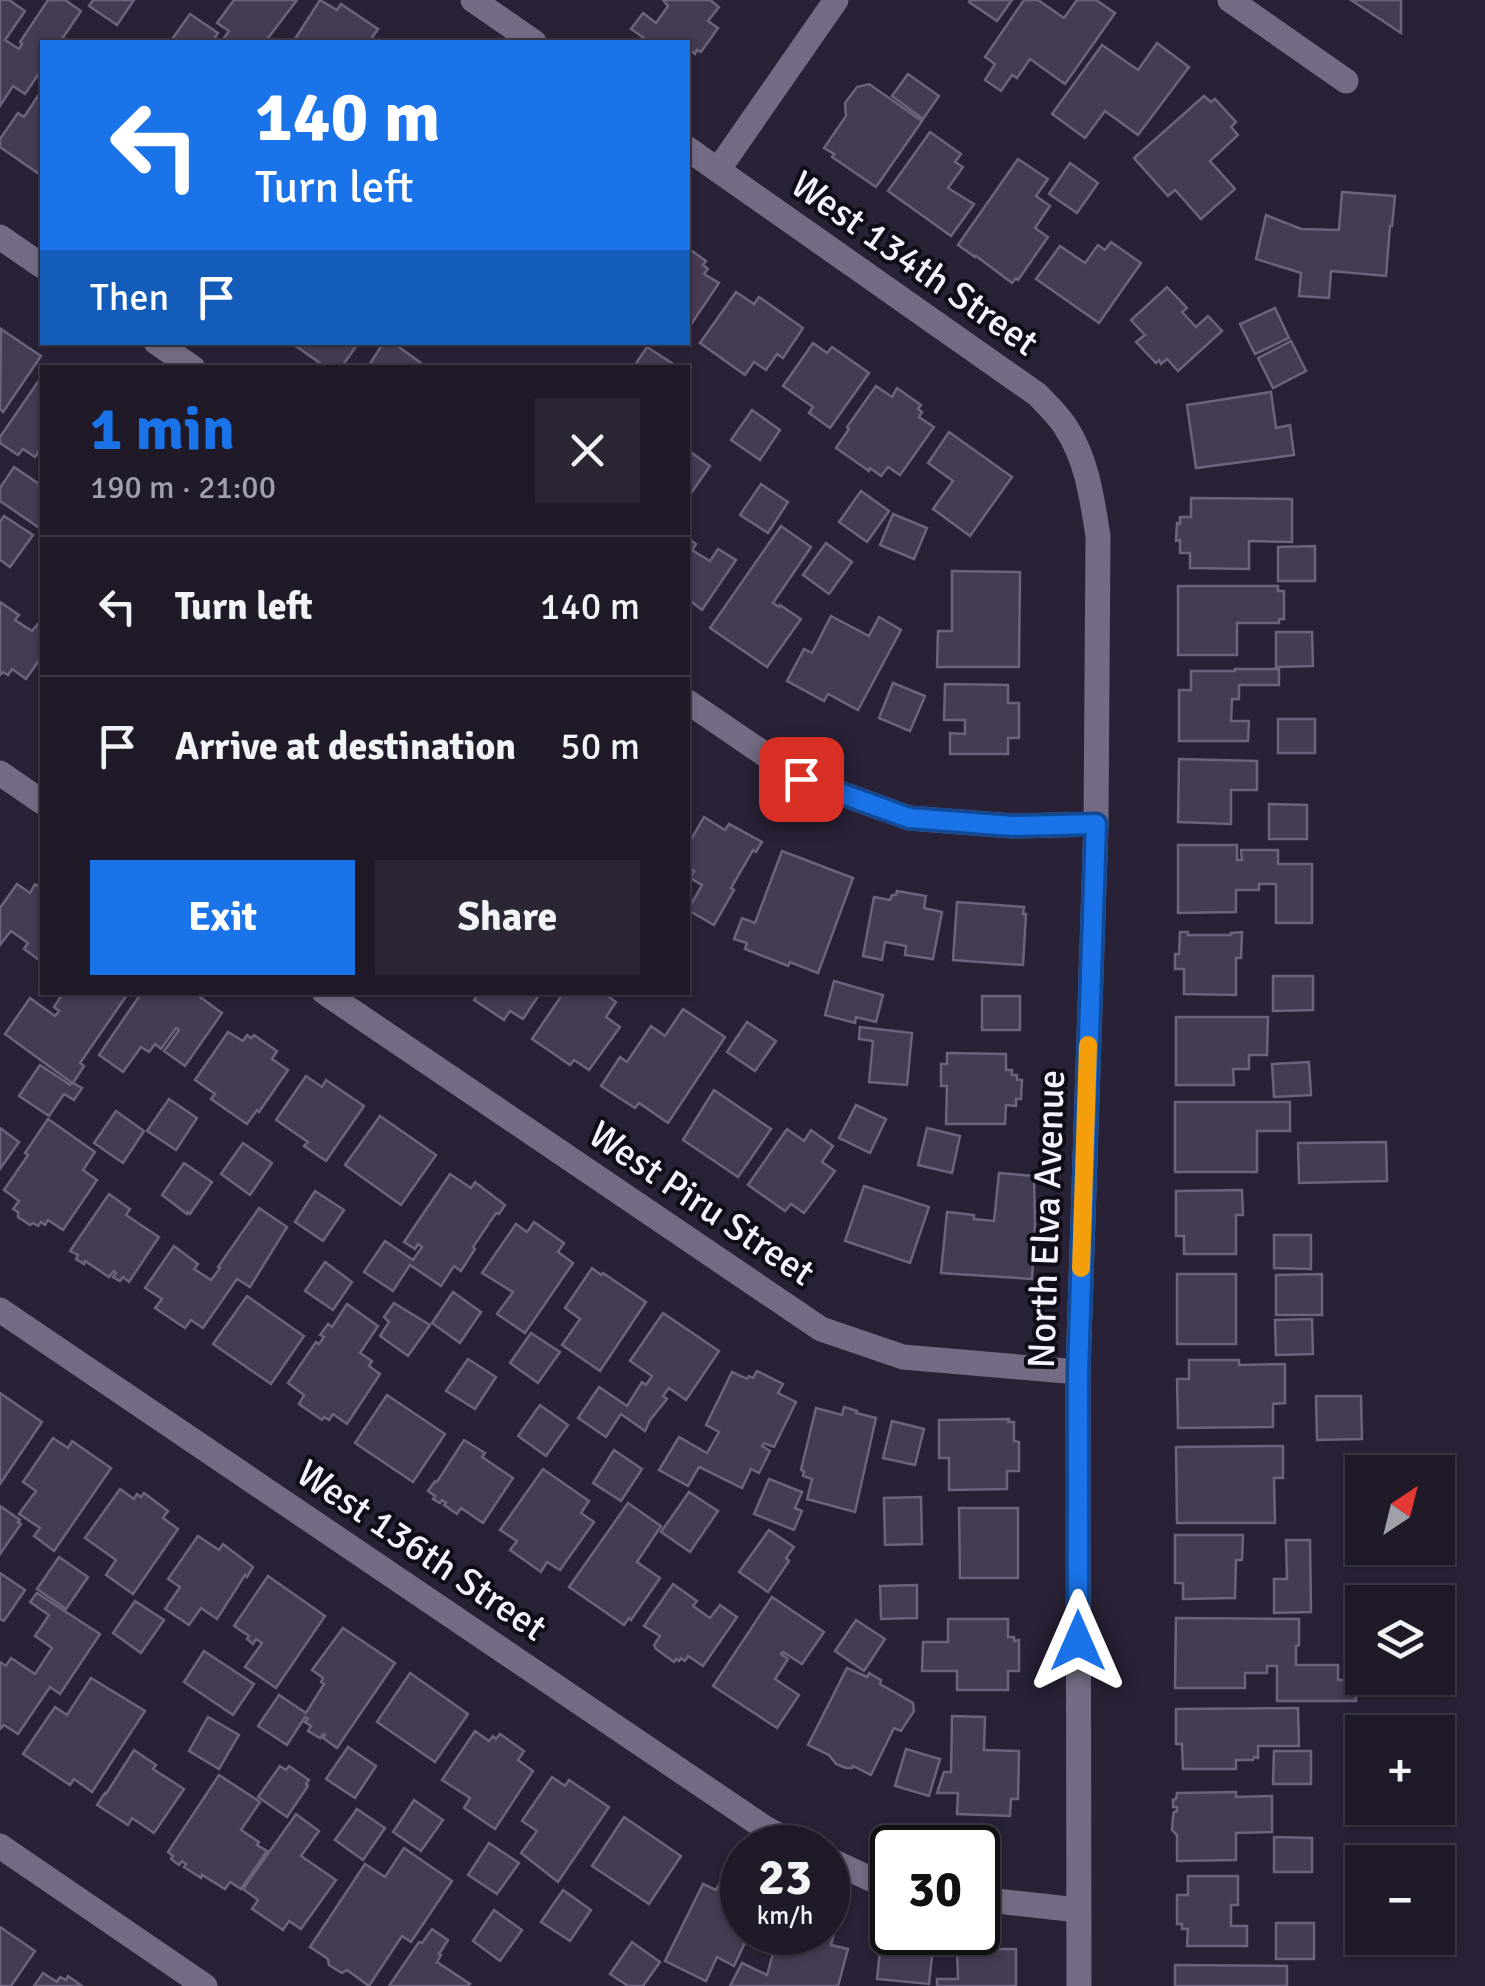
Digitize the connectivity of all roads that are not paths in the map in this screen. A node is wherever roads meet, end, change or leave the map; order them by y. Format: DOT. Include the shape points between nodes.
graph roads {
  1 [pos="474,0"];
  2 [pos="836,0"];
  3 [pos="1230,0"];
  4 [pos="531,40"];
  5 [pos="1346,82"];
  6 [pos="690,150"];
  7 [pos="718,170"];
  8 [pos="0,237"];
  9 [pos="40,265"];
  10 [pos="160,345"];
  11 [pos="188,365"];
  12 [pos="1081,456"];
  13 [pos="690,703"];
  14 [pos="0,773"];
  15 [pos="40,801"];
  16 [pos="1096,824"];
  17 [pos="328,995"];
  18 [pos="0,1310"];
  19 [pos="1078,1372"];
  20 [pos="761,1825"];
  21 [pos="0,1846"];
  22 [pos="1000,1901"];
  23 [pos="1078,1910"];
  24 [pos="205,1986"];
  25 [pos="1079,1986"];
  1 -- 4 [label="street"];
  2 -- 7 [label="street"];
  3 -- 5 [label="street"];
  6 -- 7 [label="street, West 134th Street"];
  7 -- 12 [label="street, West 134th Street" via="1038,395"];
  8 -- 9 [label="street"];
  10 -- 11 [label="street"];
  12 -- 16 [label="street, North Elva Avenue" via="1098,536"];
  13 -- 16 [label="street" via="801,779 909,818"];
  14 -- 15 [label="street"];
  16 -- 19 [label="street, North Elva Avenue"];
  17 -- 19 [label="street, West Piru Street" via="820,1329 903,1356"];
  18 -- 20 [label="street, West 136th Street"];
  19 -- 23 [label="street, North Elva Avenue"];
  21 -- 24 [label="street"];
  22 -- 23 [label="street"];
  23 -- 25 [label="street, North Elva Avenue"];
}
